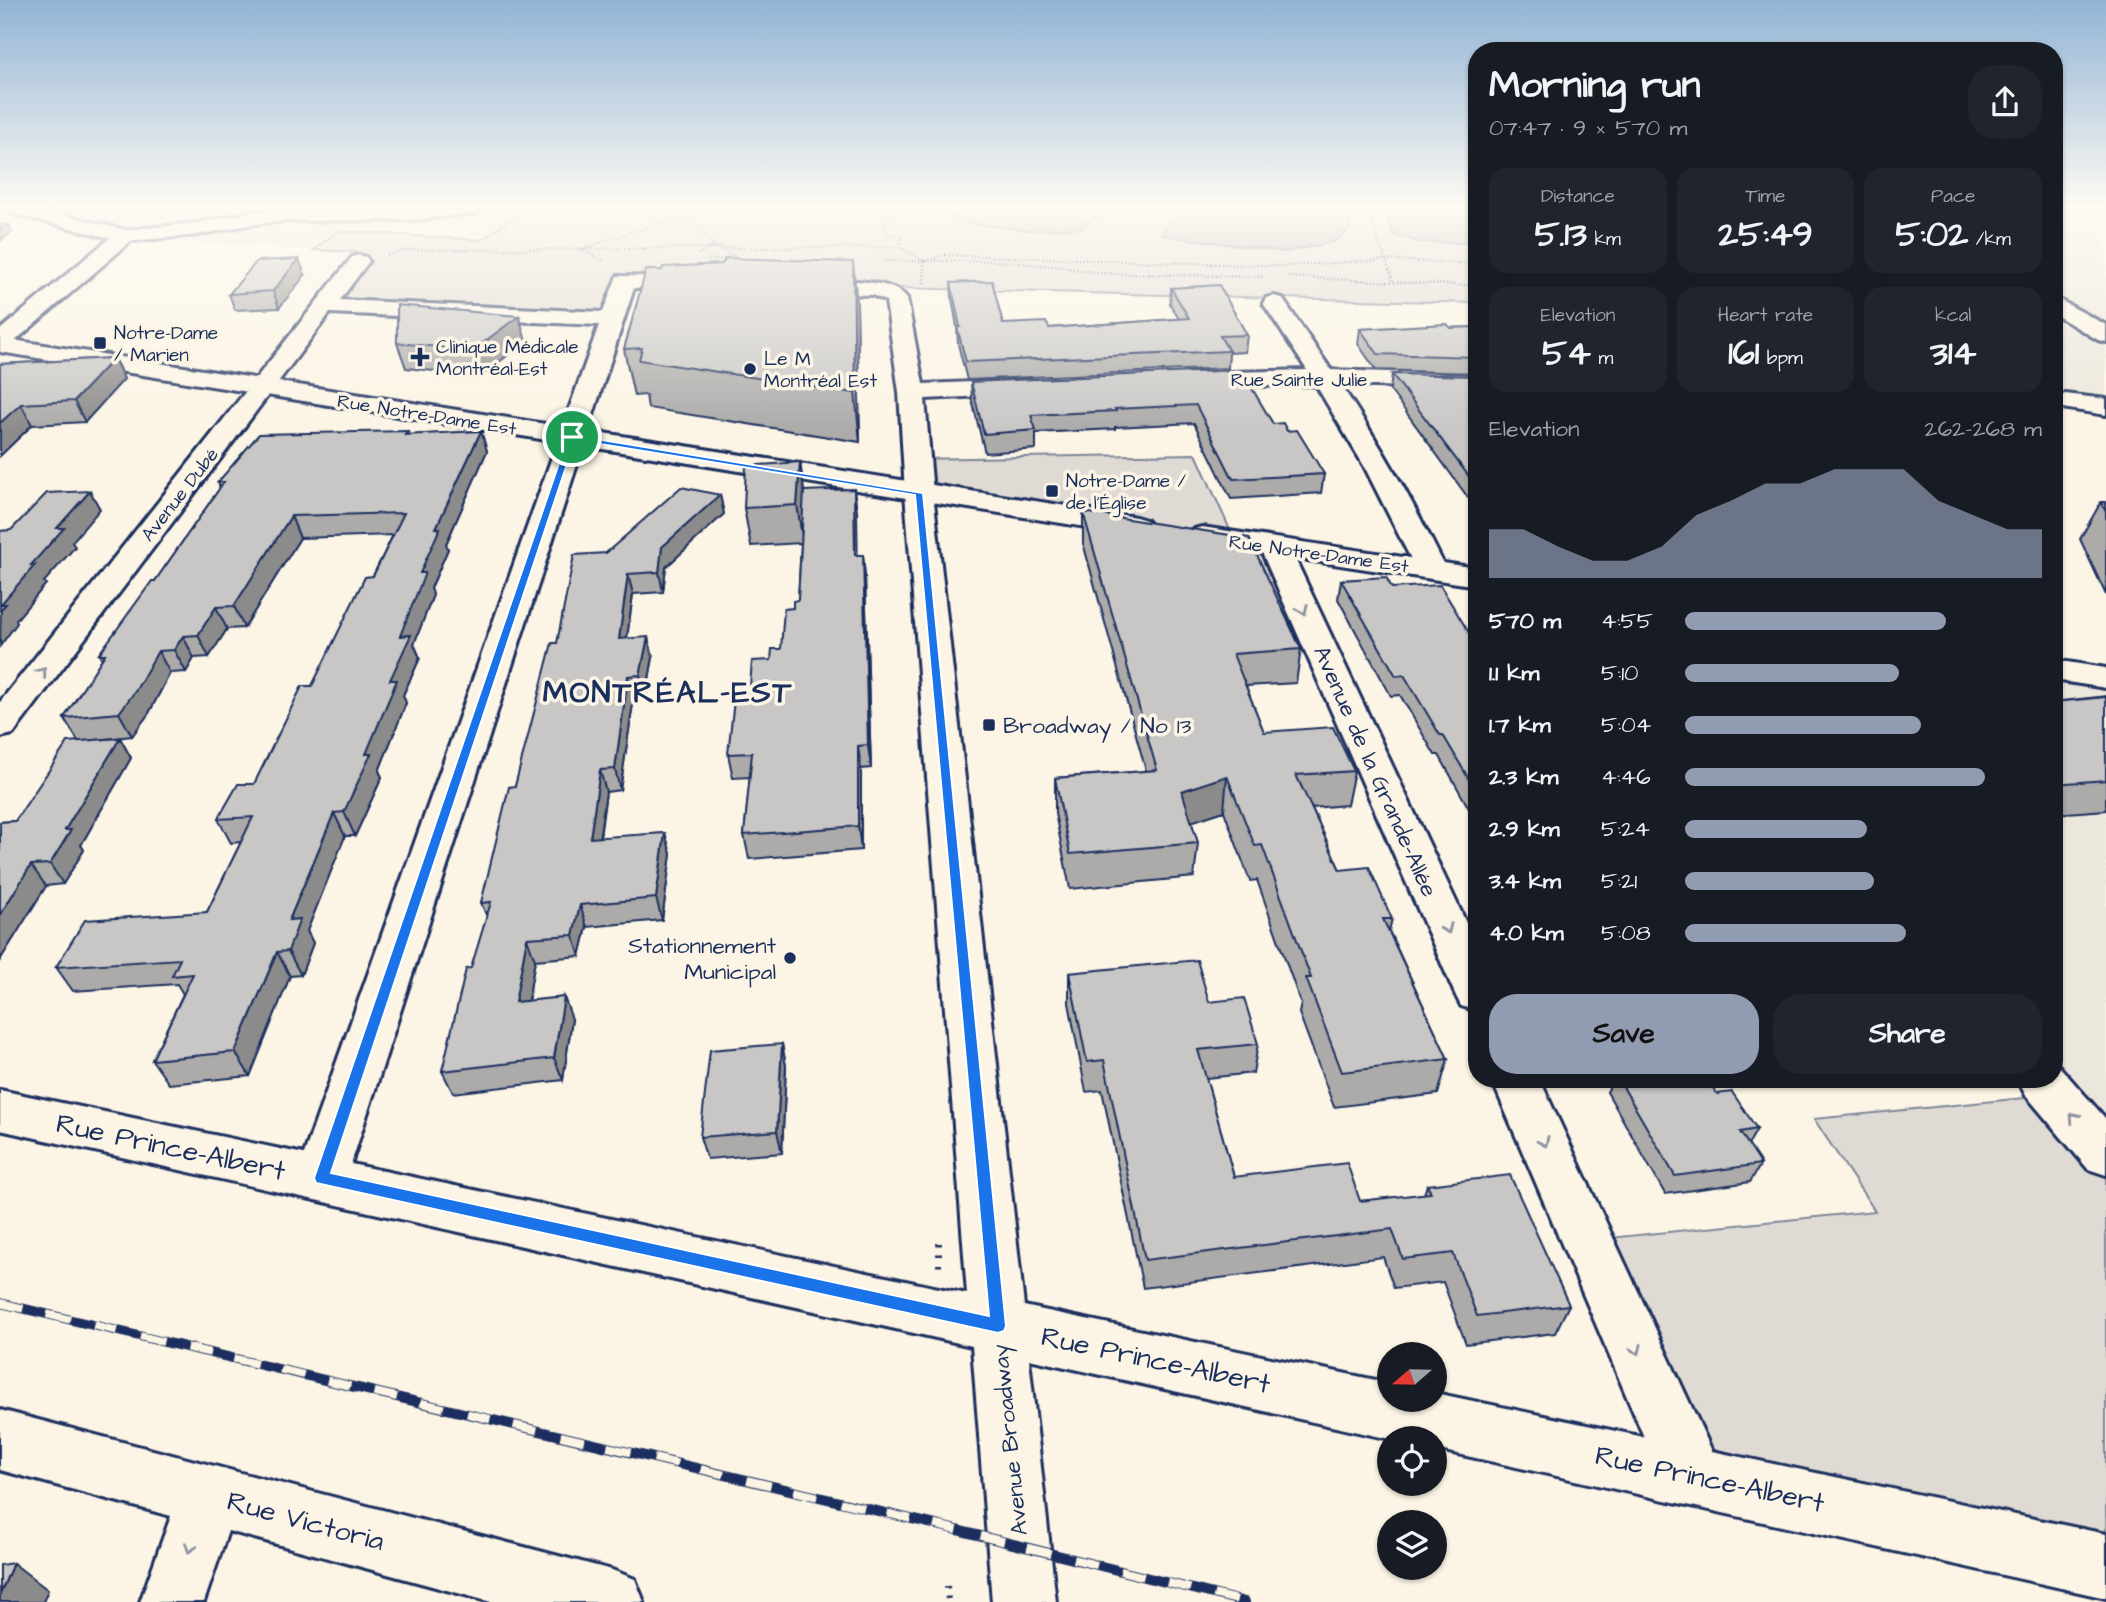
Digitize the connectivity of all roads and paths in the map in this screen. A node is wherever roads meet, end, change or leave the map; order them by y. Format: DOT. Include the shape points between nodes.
graph roads {
  1 [pos="72,282"];
  2 [pos="343,282"];
  3 [pos="616,282"];
  4 [pos="690,282"];
  5 [pos="1188,282"];
  6 [pos="1418,282"];
  7 [pos="709,284"];
  8 [pos="1468,285"];
  9 [pos="778,286"];
  10 [pos="1273,290"];
  11 [pos="324,306"];
  12 [pos="2063,309"];
  13 [pos="611,319"];
  14 [pos="2106,335"];
  15 [pos="0,343"];
  16 [pos="1325,377"];
  17 [pos="1170,381"];
  18 [pos="1468,382"];
  19 [pos="1044,386"];
  20 [pos="261,388"];
  21 [pos="912,392"];
  22 [pos="2065,402"];
  23 [pos="2106,407"];
  24 [pos="572,437"];
  25 [pos="919,493"];
  26 [pos="1275,548"];
  27 [pos="1431,569"];
  28 [pos="1468,575"];
  29 [pos="2063,671"];
  30 [pos="2106,678"];
  31 [pos="0,726"];
  32 [pos="1468,974"];
  33 [pos="1520,1088"];
  34 [pos="2049,1088"];
  35 [pos="0,1110"];
  36 [pos="2106,1154"];
  37 [pos="321,1178"];
  38 [pos="998,1326"];
  39 [pos="0,1440"];
  40 [pos="1691,1474"];
  41 [pos="209,1494"];
  42 [pos="2106,1566"];
  43 [pos="947,1586"];
  44 [pos="172,1602"];
  45 [pos="612,1602"];
  46 [pos="948,1602"];
  47 [pos="1024,1602"];
  1 -- 15 [label="street"];
  2 -- 11 [label="street, Avenue Dubé"];
  3 -- 13 [label="street"];
  4 -- 7 [label="street"];
  5 -- 10 [label="path"];
  6 -- 8 [label="path"];
  9 -- 21 [label="street, Avenue Broadway" via="875,289 896,298"];
  10 -- 16 [label="street"];
  11 -- 13 [label="street"];
  11 -- 20 [label="street, Avenue Dubé"];
  12 -- 14 [label="street"];
  13 -- 24 [label="street"];
  15 -- 20 [label="street, Rue Notre-Dame Est"];
  16 -- 17 [label="street, Rue Sainte Julie"];
  16 -- 18 [label="street, Rue Sainte Julie"];
  16 -- 27 [label="street"];
  19 -- 21 [label="street"];
  20 -- 24 [label="street, Rue Notre-Dame Est"];
  31 -- 20 [label="street, Avenue Dubé, one-way"];
  21 -- 25 [label="street, Avenue Broadway"];
  22 -- 23 [label="street"];
  24 -- 25 [label="street, Rue Notre-Dame Est"];
  24 -- 37 [label="street"];
  25 -- 26 [label="street, Rue Notre-Dame Est"];
  25 -- 38 [label="street, Avenue Broadway"];
  26 -- 27 [label="street, Rue Notre-Dame Est"];
  26 -- 32 [label="street, Avenue de la Grande-Allée, one-way"];
  27 -- 28 [label="street, Rue Notre-Dame Est"];
  29 -- 30 [label="street"];
  33 -- 40 [label="street, one-way"];
  36 -- 34 [label="street, one-way"];
  35 -- 37 [label="street, Rue Prince-Albert"];
  37 -- 38 [label="street, Rue Prince-Albert"];
  38 -- 40 [label="street, Rue Prince-Albert"];
  38 -- 47 [label="street, Avenue Broadway"];
  39 -- 41 [label="street, Rue Victoria"];
  40 -- 42 [label="street, Rue Prince-Albert"];
  41 -- 44 [label="street, one-way"];
  41 -- 45 [label="street, Rue Victoria"];
  43 -- 46 [label="path"];
}
